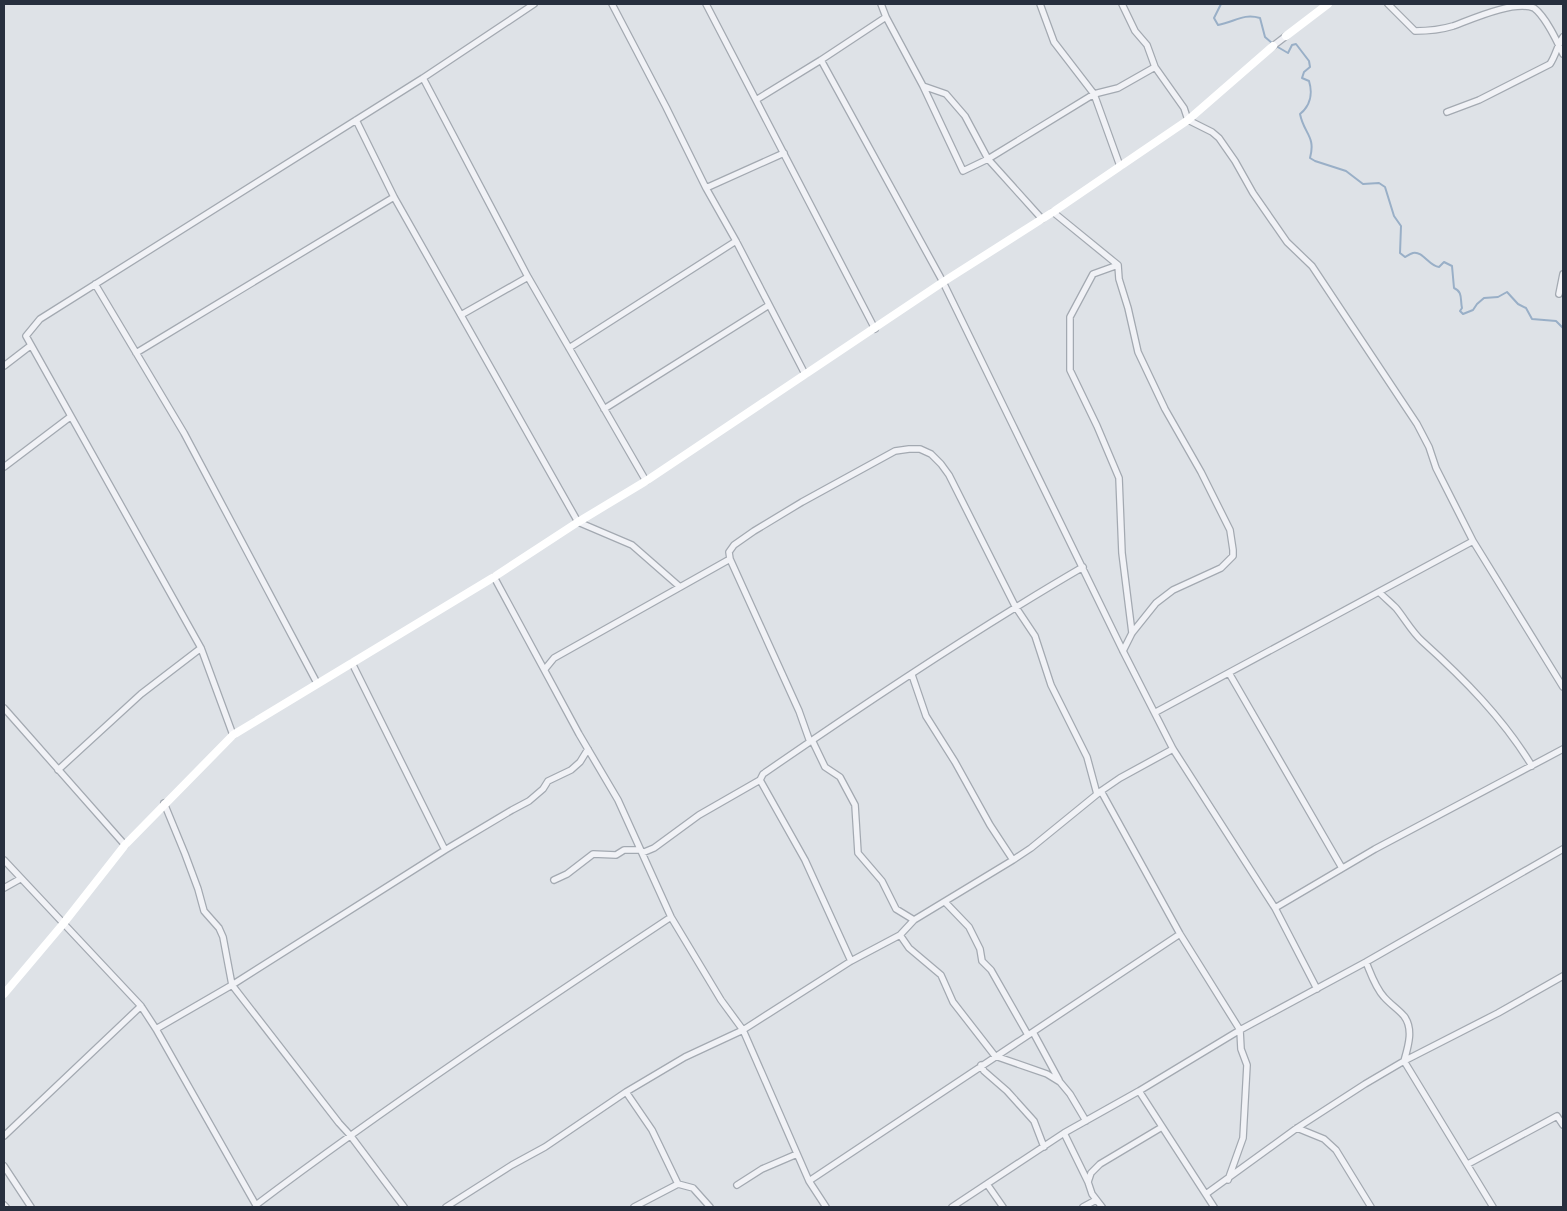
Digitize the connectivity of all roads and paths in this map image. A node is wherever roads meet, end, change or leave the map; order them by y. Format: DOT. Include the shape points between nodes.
graph roads {
  1 [pos="534,4"];
  2 [pos="612,4"];
  3 [pos="706,4"];
  4 [pos="881,4"];
  5 [pos="1040,4"];
  6 [pos="1122,4"];
  7 [pos="1328,4"];
  8 [pos="1388,4"];
  9 [pos="886,17"];
  10 [pos="1286,36"];
  11 [pos="1563,37"];
  12 [pos="1559,44"];
  13 [pos="1273,46"];
  14 [pos="1563,54"];
  15 [pos="821,60"];
  16 [pos="1156,67"];
  17 [pos="423,78"];
  18 [pos="923,86"];
  19 [pos="1094,94"];
  20 [pos="756,100"];
  21 [pos="1447,112"];
  22 [pos="356,120"];
  23 [pos="1188,120"];
  24 [pos="784,153"];
  25 [pos="988,159"];
  26 [pos="1120,166"];
  27 [pos="706,188"];
  28 [pos="394,197"];
  29 [pos="1053,212"];
  30 [pos="1042,219"];
  31 [pos="736,241"];
  32 [pos="1118,265"];
  33 [pos="1563,274"];
  34 [pos="528,277"];
  35 [pos="943,282"];
  36 [pos="95,284"];
  37 [pos="1558,294"];
  38 [pos="769,305"];
  39 [pos="461,315"];
  40 [pos="875,329"];
  41 [pos="30,346"];
  42 [pos="569,348"];
  43 [pos="136,353"];
  44 [pos="4,366"];
  45 [pos="805,374"];
  46 [pos="604,409"];
  47 [pos="70,417"];
  48 [pos="4,467"];
  49 [pos="646,481"];
  50 [pos="578,522"];
  51 [pos="1473,541"];
  52 [pos="730,559"];
  53 [pos="1083,567"];
  54 [pos="494,577"];
  55 [pos="680,587"];
  56 [pos="1379,592"];
  57 [pos="1015,606"];
  58 [pos="1132,633"];
  59 [pos="201,648"];
  60 [pos="1123,650"];
  61 [pos="352,662"];
  62 [pos="545,670"];
  63 [pos="1229,673"];
  64 [pos="912,675"];
  65 [pos="317,683"];
  66 [pos="1563,687"];
  67 [pos="4,708"];
  68 [pos="1156,712"];
  69 [pos="232,735"];
  70 [pos="811,741"];
  71 [pos="1563,749"];
  72 [pos="588,750"];
  73 [pos="1173,750"];
  74 [pos="1532,766"];
  75 [pos="58,770"];
  76 [pos="760,780"];
  77 [pos="1099,793"];
  78 [pos="164,803"];
  79 [pos="125,845"];
  80 [pos="1563,849"];
  81 [pos="445,850"];
  82 [pos="641,852"];
  83 [pos="4,860"];
  84 [pos="1013,860"];
  85 [pos="1342,868"];
  86 [pos="20,879"];
  87 [pos="554,880"];
  88 [pos="4,888"];
  89 [pos="946,902"];
  90 [pos="1275,908"];
  91 [pos="671,917"];
  92 [pos="914,920"];
  93 [pos="63,924"];
  94 [pos="1180,934"];
  95 [pos="900,935"];
  96 [pos="851,961"];
  97 [pos="1366,962"];
  98 [pos="1563,976"];
  99 [pos="232,985"];
  100 [pos="1317,989"];
  101 [pos="4,994"];
  102 [pos="141,1006"];
  103 [pos="156,1029"];
  104 [pos="743,1030"];
  105 [pos="1240,1030"];
  106 [pos="1030,1034"];
  107 [pos="996,1056"];
  108 [pos="1404,1061"];
  109 [pos="981,1065"];
  110 [pos="1060,1082"];
  111 [pos="1139,1091"];
  112 [pos="626,1092"];
  113 [pos="1563,1112"];
  114 [pos="1557,1116"];
  115 [pos="1086,1121"];
  116 [pos="1563,1125"];
  117 [pos="1162,1127"];
  118 [pos="1297,1128"];
  119 [pos="1064,1133"];
  120 [pos="350,1135"];
  121 [pos="4,1136"];
  122 [pos="1044,1147"];
  123 [pos="797,1154"];
  124 [pos="1468,1164"];
  125 [pos="4,1166"];
  126 [pos="1228,1180"];
  127 [pos="809,1181"];
  128 [pos="1088,1182"];
  129 [pos="678,1184"];
  130 [pos="987,1184"];
  131 [pos="737,1185"];
  132 [pos="1206,1194"];
  133 [pos="1096,1200"];
  134 [pos="257,1206"];
  135 [pos="31,1207"];
  136 [pos="404,1207"];
  137 [pos="446,1207"];
  138 [pos="634,1207"];
  139 [pos="710,1207"];
  140 [pos="826,1207"];
  141 [pos="952,1207"];
  142 [pos="1003,1207"];
  143 [pos="1083,1207"];
  144 [pos="1102,1207"];
  145 [pos="1214,1207"];
  146 [pos="1371,1207"];
  147 [pos="1493,1207"];
  1 -- 17 [label="street"];
  2 -- 27 [label="street"];
  3 -- 20 [label="street"];
  4 -- 9 [label="street"];
  5 -- 19 [label="street" via="1054,42"];
  6 -- 16 [label="street"];
  7 -- 10 [label="street"];
  8 -- 12 [label="street" via="1415,31 1430,31 1518,4 1533,8"];
  9 -- 15 [label="street"];
  9 -- 18 [label="street"];
  10 -- 13 [label="street"];
  11 -- 12 [label="street"];
  12 -- 14 [label="street"];
  12 -- 21 [label="street" via="1550,64 1479,100"];
  13 -- 23 [label="street"];
  15 -- 20 [label="street"];
  15 -- 35 [label="street"];
  16 -- 19 [label="street" via="1118,88"];
  16 -- 23 [label="street" via="1184,108"];
  17 -- 22 [label="street"];
  17 -- 34 [label="street"];
  18 -- 25 [label="street" via="946,94 965,116"];
  18 -- 25 [label="street" via="964,171"];
  19 -- 25 [label="street"];
  19 -- 26 [label="street"];
  20 -- 24 [label="street"];
  22 -- 28 [label="street"];
  22 -- 36 [label="street"];
  23 -- 26 [label="street"];
  23 -- 51 [label="street" via="1219,138 1287,242 1312,266 1417,424"];
  24 -- 27 [label="street"];
  24 -- 40 [label="street"];
  25 -- 30 [label="street"];
  26 -- 29 [label="street"];
  27 -- 31 [label="street"];
  28 -- 39 [label="street"];
  28 -- 43 [label="street"];
  29 -- 30 [label="street"];
  29 -- 32 [label="street"];
  30 -- 35 [label="street"];
  31 -- 38 [label="street"];
  31 -- 42 [label="street"];
  32 -- 58 [label="street" via="1093,274 1070,317 1070,370 1119,478 1122,553"];
  32 -- 58 [label="street" via="1138,352 1230,530 1233,550 1222,568 1173,590 1156,603"];
  33 -- 37 [label="street"];
  34 -- 39 [label="street"];
  34 -- 42 [label="street"];
  35 -- 40 [label="street"];
  35 -- 53 [label="street"];
  36 -- 41 [label="street" via="40,319 26,336"];
  36 -- 43 [label="street"];
  38 -- 45 [label="street"];
  38 -- 46 [label="street"];
  39 -- 50 [label="street"];
  40 -- 45 [label="street"];
  41 -- 44 [label="street"];
  41 -- 47 [label="street"];
  42 -- 46 [label="street"];
  43 -- 65 [label="street" via="184,434"];
  45 -- 49 [label="street"];
  46 -- 49 [label="street"];
  47 -- 48 [label="street"];
  47 -- 59 [label="street"];
  49 -- 50 [label="street"];
  50 -- 54 [label="street"];
  50 -- 55 [label="street" via="632,545"];
  51 -- 56 [label="street"];
  51 -- 66 [label="street"];
  52 -- 55 [label="street"];
  52 -- 57 [label="street" via="729,552 734,545 802,502 896,451 920,449 931,454 949,475"];
  52 -- 70 [label="street"];
  53 -- 57 [label="street"];
  53 -- 60 [label="street"];
  54 -- 61 [label="street"];
  54 -- 62 [label="street"];
  55 -- 62 [label="street" via="554,658"];
  56 -- 63 [label="street"];
  56 -- 74 [label="street" via="1498,718"];
  57 -- 64 [label="street"];
  57 -- 77 [label="street" via="1035,636 1051,685 1087,757"];
  58 -- 60 [label="street"];
  59 -- 69 [label="street"];
  59 -- 75 [label="street" via="141,694"];
  60 -- 68 [label="street"];
  61 -- 65 [label="street"];
  61 -- 81 [label="street"];
  62 -- 72 [label="street"];
  63 -- 68 [label="street"];
  63 -- 85 [label="street"];
  64 -- 70 [label="street"];
  64 -- 84 [label="street" via="926,716"];
  65 -- 69 [label="street"];
  67 -- 75 [label="street"];
  68 -- 73 [label="street"];
  69 -- 78 [label="street"];
  70 -- 76 [label="street" via="763,774"];
  70 -- 92 [label="street" via="825,767 840,777 855,805 858,853 882,881 896,909"];
  71 -- 74 [label="street"];
  72 -- 81 [label="street" via="571,770 548,780 529,801"];
  72 -- 82 [label="street" via="618,800"];
  73 -- 77 [label="street"];
  73 -- 90 [label="street"];
  74 -- 85 [label="street"];
  75 -- 79 [label="street"];
  76 -- 82 [label="street" via="699,815 654,848"];
  76 -- 96 [label="street" via="805,860"];
  77 -- 84 [label="street"];
  77 -- 94 [label="street"];
  78 -- 79 [label="street"];
  78 -- 99 [label="street" via="204,911 223,937"];
  79 -- 93 [label="street"];
  80 -- 97 [label="street"];
  81 -- 99 [label="street"];
  82 -- 87 [label="street" via="624,850 616,855 593,854"];
  82 -- 91 [label="street"];
  83 -- 86 [label="street"];
  84 -- 89 [label="street"];
  85 -- 90 [label="street"];
  86 -- 88 [label="street"];
  86 -- 93 [label="street"];
  89 -- 92 [label="street"];
  89 -- 106 [label="street" via="969,927 980,948 982,961"];
  90 -- 100 [label="street"];
  91 -- 104 [label="street"];
  91 -- 120 [label="street"];
  92 -- 95 [label="street"];
  93 -- 101 [label="street"];
  93 -- 102 [label="street"];
  94 -- 105 [label="street"];
  94 -- 106 [label="street"];
  95 -- 96 [label="street"];
  95 -- 107 [label="street" via="909,948 941,975 953,1002"];
  96 -- 104 [label="street"];
  97 -- 100 [label="street"];
  97 -- 108 [label="street" via="1377,988 1408,1024 1409,1040"];
  98 -- 108 [label="street"];
  99 -- 103 [label="street"];
  99 -- 120 [label="street"];
  100 -- 105 [label="street"];
  102 -- 103 [label="street"];
  102 -- 121 [label="street"];
  103 -- 134 [label="street"];
  104 -- 112 [label="street" via="685,1057"];
  104 -- 123 [label="street"];
  105 -- 111 [label="street"];
  105 -- 126 [label="street" via="1241,1049 1247,1064 1243,1138"];
  106 -- 107 [label="street"];
  106 -- 110 [label="street"];
  107 -- 109 [label="street"];
  107 -- 110 [label="street" via="1047,1074"];
  108 -- 118 [label="street"];
  108 -- 124 [label="street"];
  109 -- 122 [label="street" via="1034,1121"];
  109 -- 127 [label="street"];
  110 -- 115 [label="street"];
  111 -- 115 [label="street"];
  111 -- 117 [label="street"];
  112 -- 129 [label="street" via="652,1130"];
  112 -- 137 [label="street" via="546,1147"];
  113 -- 114 [label="street"];
  114 -- 116 [label="street"];
  114 -- 124 [label="street"];
  115 -- 119 [label="street"];
  117 -- 128 [label="street" via="1100,1164"];
  117 -- 132 [label="street"];
  118 -- 126 [label="street"];
  118 -- 146 [label="street" via="1324,1139 1336,1150"];
  119 -- 122 [label="street"];
  119 -- 128 [label="street"];
  120 -- 134 [label="street"];
  120 -- 136 [label="street"];
  122 -- 130 [label="street"];
  123 -- 127 [label="street"];
  123 -- 131 [label="street" via="762,1169"];
  124 -- 147 [label="street"];
  125 -- 135 [label="street"];
  126 -- 132 [label="street"];
  127 -- 140 [label="street"];
  128 -- 133 [label="street"];
  129 -- 138 [label="street"];
  129 -- 139 [label="street" via="692,1188"];
  130 -- 141 [label="street"];
  130 -- 142 [label="street"];
  132 -- 145 [label="street"];
  133 -- 143 [label="street"];
  133 -- 144 [label="street"];
}
